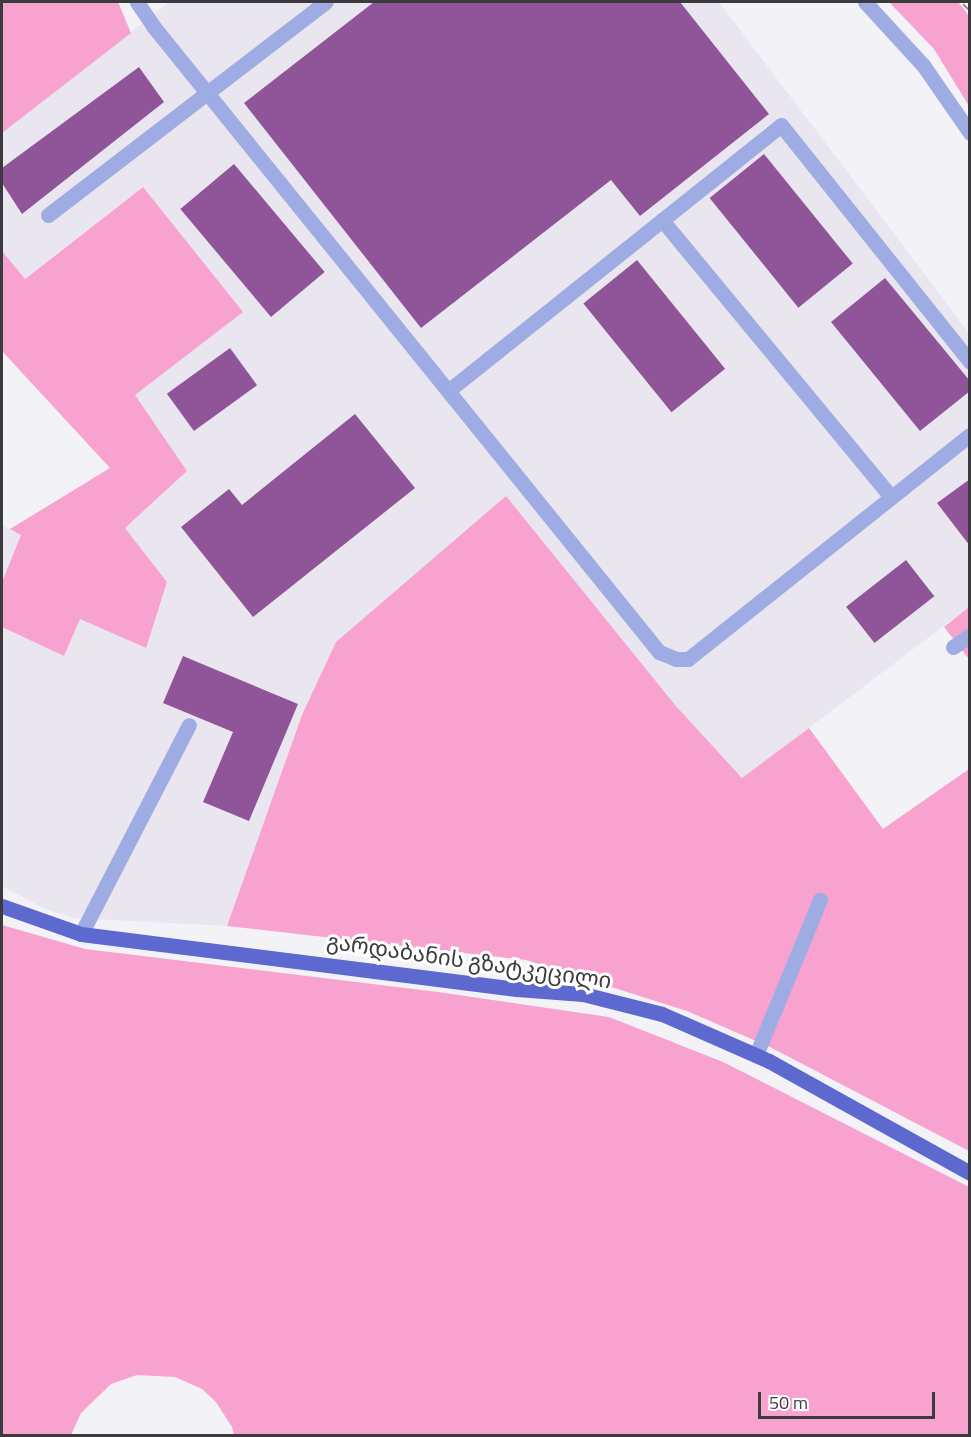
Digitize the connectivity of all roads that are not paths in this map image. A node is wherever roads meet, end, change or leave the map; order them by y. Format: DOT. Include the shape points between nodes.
graph roads {
  1 [pos="136,2"];
  2 [pos="326,2"];
  3 [pos="864,2"];
  4 [pos="207,93"];
  5 [pos="969,133"];
  6 [pos="48,215"];
  7 [pos="662,220"];
  8 [pos="969,362"];
  9 [pos="448,391"];
  10 [pos="969,435"];
  11 [pos="891,497"];
  12 [pos="969,635"];
  13 [pos="953,647"];
  14 [pos="189,725"];
  15 [pos="820,900"];
  16 [pos="2,906"];
  17 [pos="81,934"];
  18 [pos="756,1055"];
  19 [pos="969,1173"];
  1 -- 4 [label="street"];
  2 -- 4 [label="street"];
  3 -- 5 [label="street" via="923,64"];
  4 -- 6 [label="street"];
  4 -- 9 [label="street"];
  7 -- 8 [label="street" via="781,125"];
  7 -- 9 [label="street"];
  7 -- 11 [label="street"];
  9 -- 11 [label="street" via="659,652 676,659 688,659"];
  10 -- 11 [label="street"];
  12 -- 13 [label="street"];
  14 -- 17 [label="street"];
  15 -- 18 [label="street"];
  16 -- 17 [label="main road, გარდაბანის გზატკეცილი"];
  17 -- 18 [label="main road, გარდაბანის გზატკეცილი" via="583,994 662,1014"];
  18 -- 19 [label="main road, გარდაბანის გზატკეცილი"];
}
